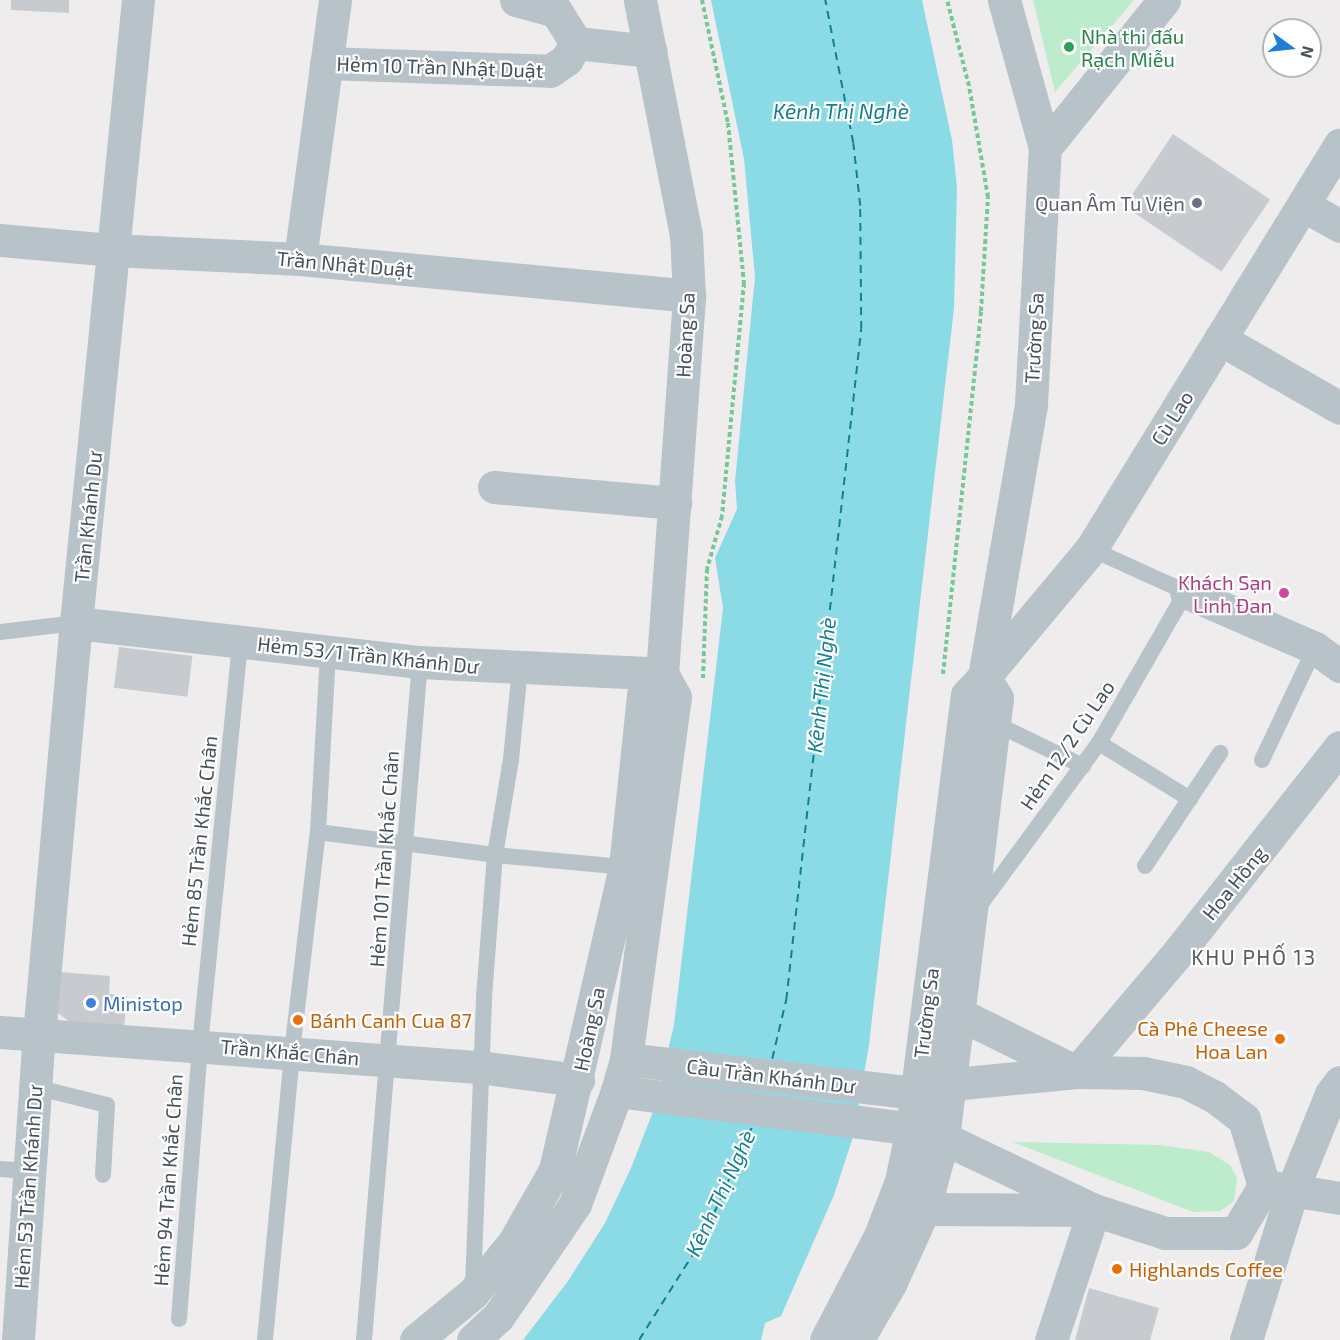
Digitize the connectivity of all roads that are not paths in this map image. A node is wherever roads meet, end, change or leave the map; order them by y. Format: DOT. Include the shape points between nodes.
graph roads {
  1 [pos="138,0"];
  2 [pos="335,0"];
  3 [pos="516,0"];
  4 [pos="640,0"];
  5 [pos="1004,0"];
  6 [pos="1164,0"];
  7 [pos="576,43"];
  8 [pos="651,51"];
  9 [pos="326,63"];
  10 [pos="1340,145"];
  11 [pos="1045,148"];
  12 [pos="1303,205"];
  13 [pos="1340,226"];
  14 [pos="0,240"];
  15 [pos="111,250"];
  16 [pos="300,259"];
  17 [pos="689,296"];
  18 [pos="1220,339"];
  19 [pos="1340,408"];
  20 [pos="494,487"];
  21 [pos="675,503"];
  22 [pos="1091,549"];
  23 [pos="1186,592"];
  24 [pos="76,623"];
  25 [pos="0,632"];
  26 [pos="240,641"];
  27 [pos="328,651"];
  28 [pos="1327,657"];
  29 [pos="420,662"];
  30 [pos="520,669"];
  31 [pos="662,674"];
  32 [pos="984,677"];
  33 [pos="994,723"];
  34 [pos="1099,743"];
  35 [pos="1340,747"];
  36 [pos="1220,753"];
  37 [pos="1262,759"];
  38 [pos="1083,766"];
  39 [pos="1190,799"];
  40 [pos="318,831"];
  41 [pos="407,844"];
  42 [pos="495,855"];
  43 [pos="1145,866"];
  44 [pos="625,867"];
  45 [pos="973,914"];
  46 [pos="959,1014"];
  47 [pos="0,1032"];
  48 [pos="39,1035"];
  49 [pos="200,1045"];
  50 [pos="292,1052"];
  51 [pos="626,1059"];
  52 [pos="389,1060"];
  53 [pos="479,1067"];
  54 [pos="1077,1072"];
  55 [pos="578,1080"];
  56 [pos="1340,1082"];
  57 [pos="952,1084"];
  58 [pos="35,1087"];
  59 [pos="617,1091"];
  60 [pos="916,1093"];
  61 [pos="912,1129"];
  62 [pos="943,1138"];
  63 [pos="15,1170"];
  64 [pos="103,1175"];
  65 [pos="1278,1187"];
  66 [pos="1340,1198"];
  67 [pos="924,1209"];
  68 [pos="1094,1210"];
  69 [pos="473,1293"];
  70 [pos="12,1318"];
  71 [pos="179,1319"];
  72 [pos="265,1340"];
  73 [pos="364,1340"];
  74 [pos="416,1340"];
  75 [pos="473,1340"];
  76 [pos="826,1340"];
  77 [pos="857,1340"];
  78 [pos="1051,1340"];
  79 [pos="1246,1340"];
  1 -- 15 [label="street, Trần Khánh Dư"];
  2 -- 9 [label="street, Hẻm 10 Trần Nhật Duật"];
  3 -- 7 [label="street" via="556,11"];
  4 -- 8 [label="street, Hoàng Sa"];
  5 -- 11 [label="street, Trường Sa"];
  6 -- 11 [label="street"];
  7 -- 8 [label="street"];
  7 -- 9 [label="street, Hẻm 10 Trần Nhật Duật" via="567,59 550,71"];
  8 -- 17 [label="street, Hoàng Sa" via="686,235"];
  9 -- 16 [label="street, Hẻm 10 Trần Nhật Duật"];
  10 -- 12 [label="street, Cù Lao"];
  11 -- 32 [label="street, Trường Sa" via="1031,404"];
  12 -- 13 [label="street"];
  12 -- 18 [label="street, Cù Lao"];
  14 -- 15 [label="street, Trần Nhật Duật"];
  15 -- 16 [label="street, Trần Nhật Duật"];
  15 -- 24 [label="street, Trần Khánh Dư" via="99,421"];
  16 -- 17 [label="street, Trần Nhật Duật"];
  17 -- 21 [label="street, Hoàng Sa"];
  18 -- 19 [label="street"];
  18 -- 22 [label="street, Cù Lao"];
  20 -- 21 [label="street"];
  21 -- 31 [label="street, Hoàng Sa"];
  22 -- 23 [label="lane"];
  22 -- 32 [label="street, Cù Lao"];
  23 -- 28 [label="street"];
  23 -- 34 [label="lane, Hẻm 12/2 Cù Lao"];
  24 -- 25 [label="lane"];
  24 -- 26 [label="street, Hẻm 53/1 Trần Khánh Dư"];
  24 -- 48 [label="street, Trần Khánh Dư"];
  26 -- 27 [label="street, Hẻm 53/1 Trần Khánh Dư"];
  26 -- 49 [label="lane, Hẻm 85 Trần Khắc Chân"];
  27 -- 29 [label="street, Hẻm 53/1 Trần Khánh Dư"];
  27 -- 40 [label="lane"];
  28 -- 37 [label="lane"];
  29 -- 30 [label="street, Hẻm 53/1 Trần Khánh Dư"];
  29 -- 41 [label="lane, Hẻm 101 Trần Khắc Chân"];
  30 -- 31 [label="street, Hẻm 53/1 Trần Khánh Dư"];
  30 -- 42 [label="lane" via="511,759"];
  31 -- 44 [label="street, Hoàng Sa" via="643,695"];
  31 -- 51 [label="street, Hoàng Sa" via="675,697"];
  32 -- 33 [label="street, Trường Sa" via="997,698"];
  32 -- 60 [label="street, Trường Sa" via="967,695"];
  33 -- 38 [label="lane"];
  33 -- 45 [label="street, Trường Sa"];
  34 -- 38 [label="lane, Hẻm 12/2 Cù Lao"];
  34 -- 39 [label="lane"];
  35 -- 54 [label="street, Hoa Hồng" via="1180,950"];
  36 -- 39 [label="lane"];
  38 -- 45 [label="lane, Hẻm 12/2 Cù Lao"];
  39 -- 43 [label="lane"];
  40 -- 41 [label="lane"];
  40 -- 50 [label="lane"];
  41 -- 42 [label="lane"];
  41 -- 52 [label="lane, Hẻm 101 Trần Khắc Chân"];
  42 -- 44 [label="lane"];
  42 -- 53 [label="lane"];
  44 -- 55 [label="street, Hoàng Sa"];
  45 -- 46 [label="street, Trường Sa"];
  46 -- 54 [label="street"];
  46 -- 57 [label="street, Trường Sa"];
  47 -- 48 [label="street, Trần Khắc Chân"];
  48 -- 49 [label="street, Trần Khắc Chân"];
  48 -- 58 [label="street, Hẻm 53 Trần Khánh Dư"];
  49 -- 50 [label="street, Trần Khắc Chân"];
  49 -- 71 [label="lane, Hẻm 94 Trần Khắc Chân"];
  50 -- 52 [label="street, Trần Khắc Chân"];
  50 -- 72 [label="lane"];
  51 -- 59 [label="street, Hoàng Sa"];
  51 -- 60 [label="street, Cầu Trần Khánh Dư"];
  52 -- 53 [label="street, Trần Khắc Chân"];
  52 -- 73 [label="lane, Hẻm 101 Trần Khắc Chân"];
  53 -- 55 [label="street, Trần Khắc Chân"];
  53 -- 69 [label="lane"];
  54 -- 57 [label="street"];
  54 -- 65 [label="street" via="1143,1073 1186,1082 1215,1097 1244,1119"];
  55 -- 69 [label="street, Hoàng Sa" via="555,1170 514,1242"];
  56 -- 65 [label="street"];
  57 -- 62 [label="street, Trường Sa"];
  58 -- 63 [label="street, Hẻm 53 Trần Khánh Dư"];
  58 -- 64 [label="lane" via="107,1105"];
  59 -- 61 [label="street, Cầu Trần Khánh Dư"];
  59 -- 75 [label="street, Hoàng Sa" via="576,1204 498,1317"];
  60 -- 61 [label="street, Trường Sa"];
  61 -- 76 [label="street, Trường Sa" via="901,1181 880,1236"];
  62 -- 67 [label="street, Trường Sa"];
  62 -- 68 [label="street"];
  63 -- 70 [label="street, Hẻm 53 Trần Khánh Dư"];
  65 -- 66 [label="street"];
  65 -- 68 [label="street" via="1236,1233 1165,1233"];
  65 -- 79 [label="street"];
  67 -- 68 [label="street"];
  67 -- 77 [label="street, Trường Sa" via="890,1284"];
  68 -- 78 [label="street"];
  69 -- 74 [label="street, Hoàng Sa"];
}
